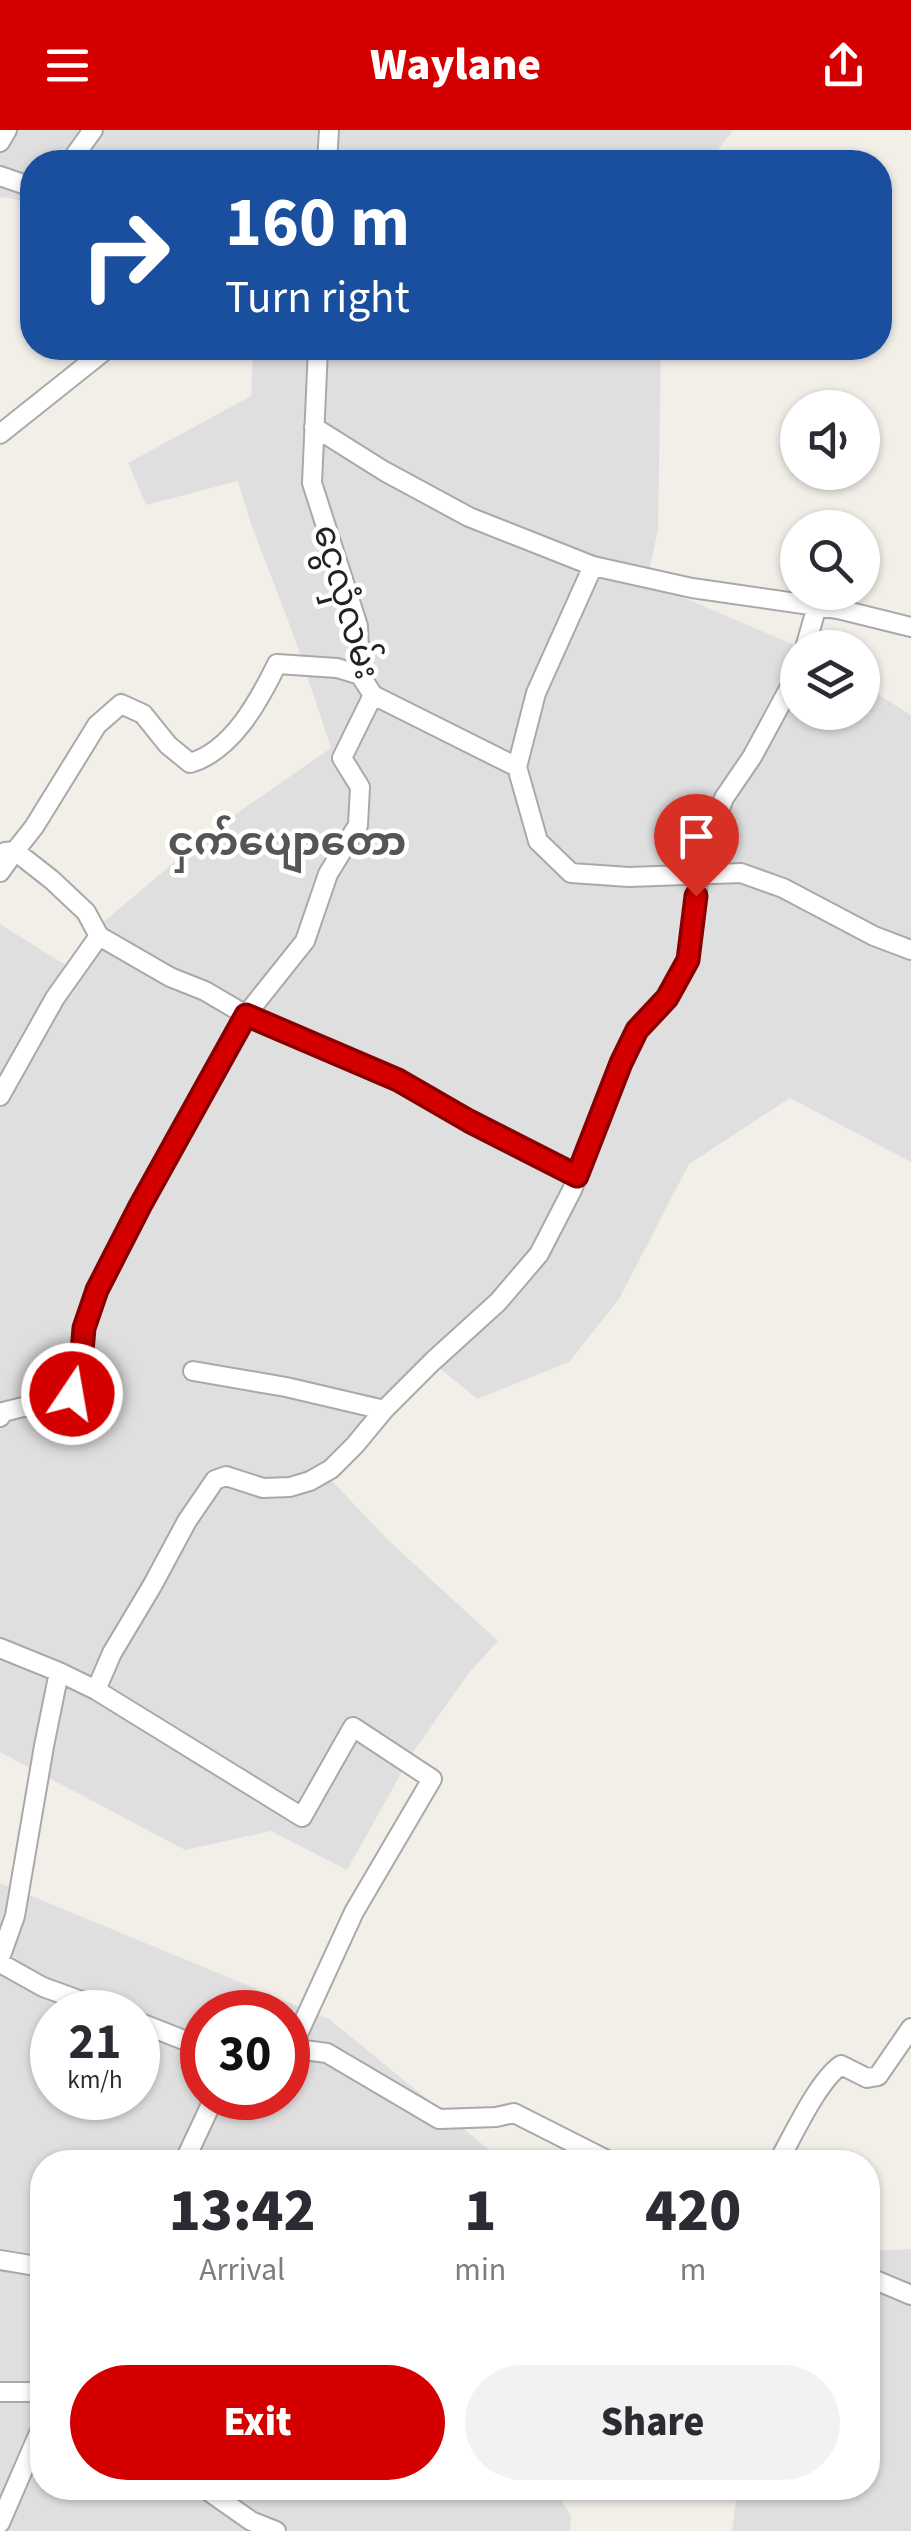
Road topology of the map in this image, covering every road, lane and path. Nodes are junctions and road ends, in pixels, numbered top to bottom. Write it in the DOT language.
graph roads {
  1 [pos="6,130"];
  2 [pos="0,142"];
  3 [pos="93,360"];
  4 [pos="317,360"];
  5 [pos="314,427"];
  6 [pos="0,434"];
  7 [pos="593,566"];
  8 [pos="780,601"];
  9 [pos="835,610"];
  10 [pos="911,627"];
  11 [pos="360,675"];
  12 [pos="373,695"];
  13 [pos="780,707"];
  14 [pos="518,767"];
  15 [pos="7,852"];
  16 [pos="0,872"];
  17 [pos="699,874"];
  18 [pos="99,936"];
  19 [pos="911,950"];
  20 [pos="246,1015"];
  21 [pos="0,1096"];
  22 [pos="577,1176"];
  23 [pos="192,1372"];
  24 [pos="384,1410"];
  25 [pos="0,1417"];
  26 [pos="0,1648"];
  27 [pos="59,1672"];
  28 [pos="96,1690"];
  29 [pos="0,1961"];
  30 [pos="51,1990"];
  31 [pos="310,2006"];
  32 [pos="911,2028"];
  33 [pos="310,2051"];
  34 [pos="204,2120"];
  35 [pos="190,2150"];
  36 [pos="587,2150"];
  37 [pos="785,2150"];
  38 [pos="0,2260"];
  39 [pos="30,2265"];
  40 [pos="880,2282"];
  41 [pos="911,2295"];
  42 [pos="0,2392"];
  43 [pos="30,2392"];
  44 [pos="30,2453"];
  45 [pos="218,2500"];
  46 [pos="0,2522"];
  47 [pos="248,2526"];
  48 [pos="276,2531"];
  1 -- 2 [label="street"];
  3 -- 6 [label="street"];
  4 -- 5 [label="street, ငွေလှံလမ်း"];
  5 -- 7 [label="street"];
  5 -- 11 [label="street, ငွေလှံလမ်း"];
  7 -- 8 [label="street"];
  7 -- 14 [label="street"];
  9 -- 10 [label="street"];
  11 -- 12 [label="street, ငွေလှံလမ်း"];
  11 -- 15 [label="street"];
  12 -- 14 [label="street, ငွေလှံလမ်း"];
  12 -- 20 [label="street"];
  13 -- 17 [label="street"];
  14 -- 17 [label="street"];
  15 -- 16 [label="street"];
  15 -- 18 [label="street"];
  17 -- 19 [label="street"];
  17 -- 22 [label="street"];
  18 -- 20 [label="street"];
  18 -- 21 [label="street"];
  20 -- 22 [label="street"];
  20 -- 25 [label="street"];
  22 -- 24 [label="street"];
  23 -- 24 [label="street"];
  24 -- 28 [label="street"];
  26 -- 27 [label="street"];
  27 -- 28 [label="street"];
  27 -- 29 [label="street"];
  28 -- 31 [label="street"];
  29 -- 30 [label="street"];
  32 -- 37 [label="street"];
  33 -- 36 [label="street"];
  34 -- 35 [label="street"];
  38 -- 39 [label="street"];
  40 -- 41 [label="street"];
  42 -- 43 [label="street"];
  44 -- 46 [label="street"];
  45 -- 47 [label="street"];
  47 -- 48 [label="street"];
}
